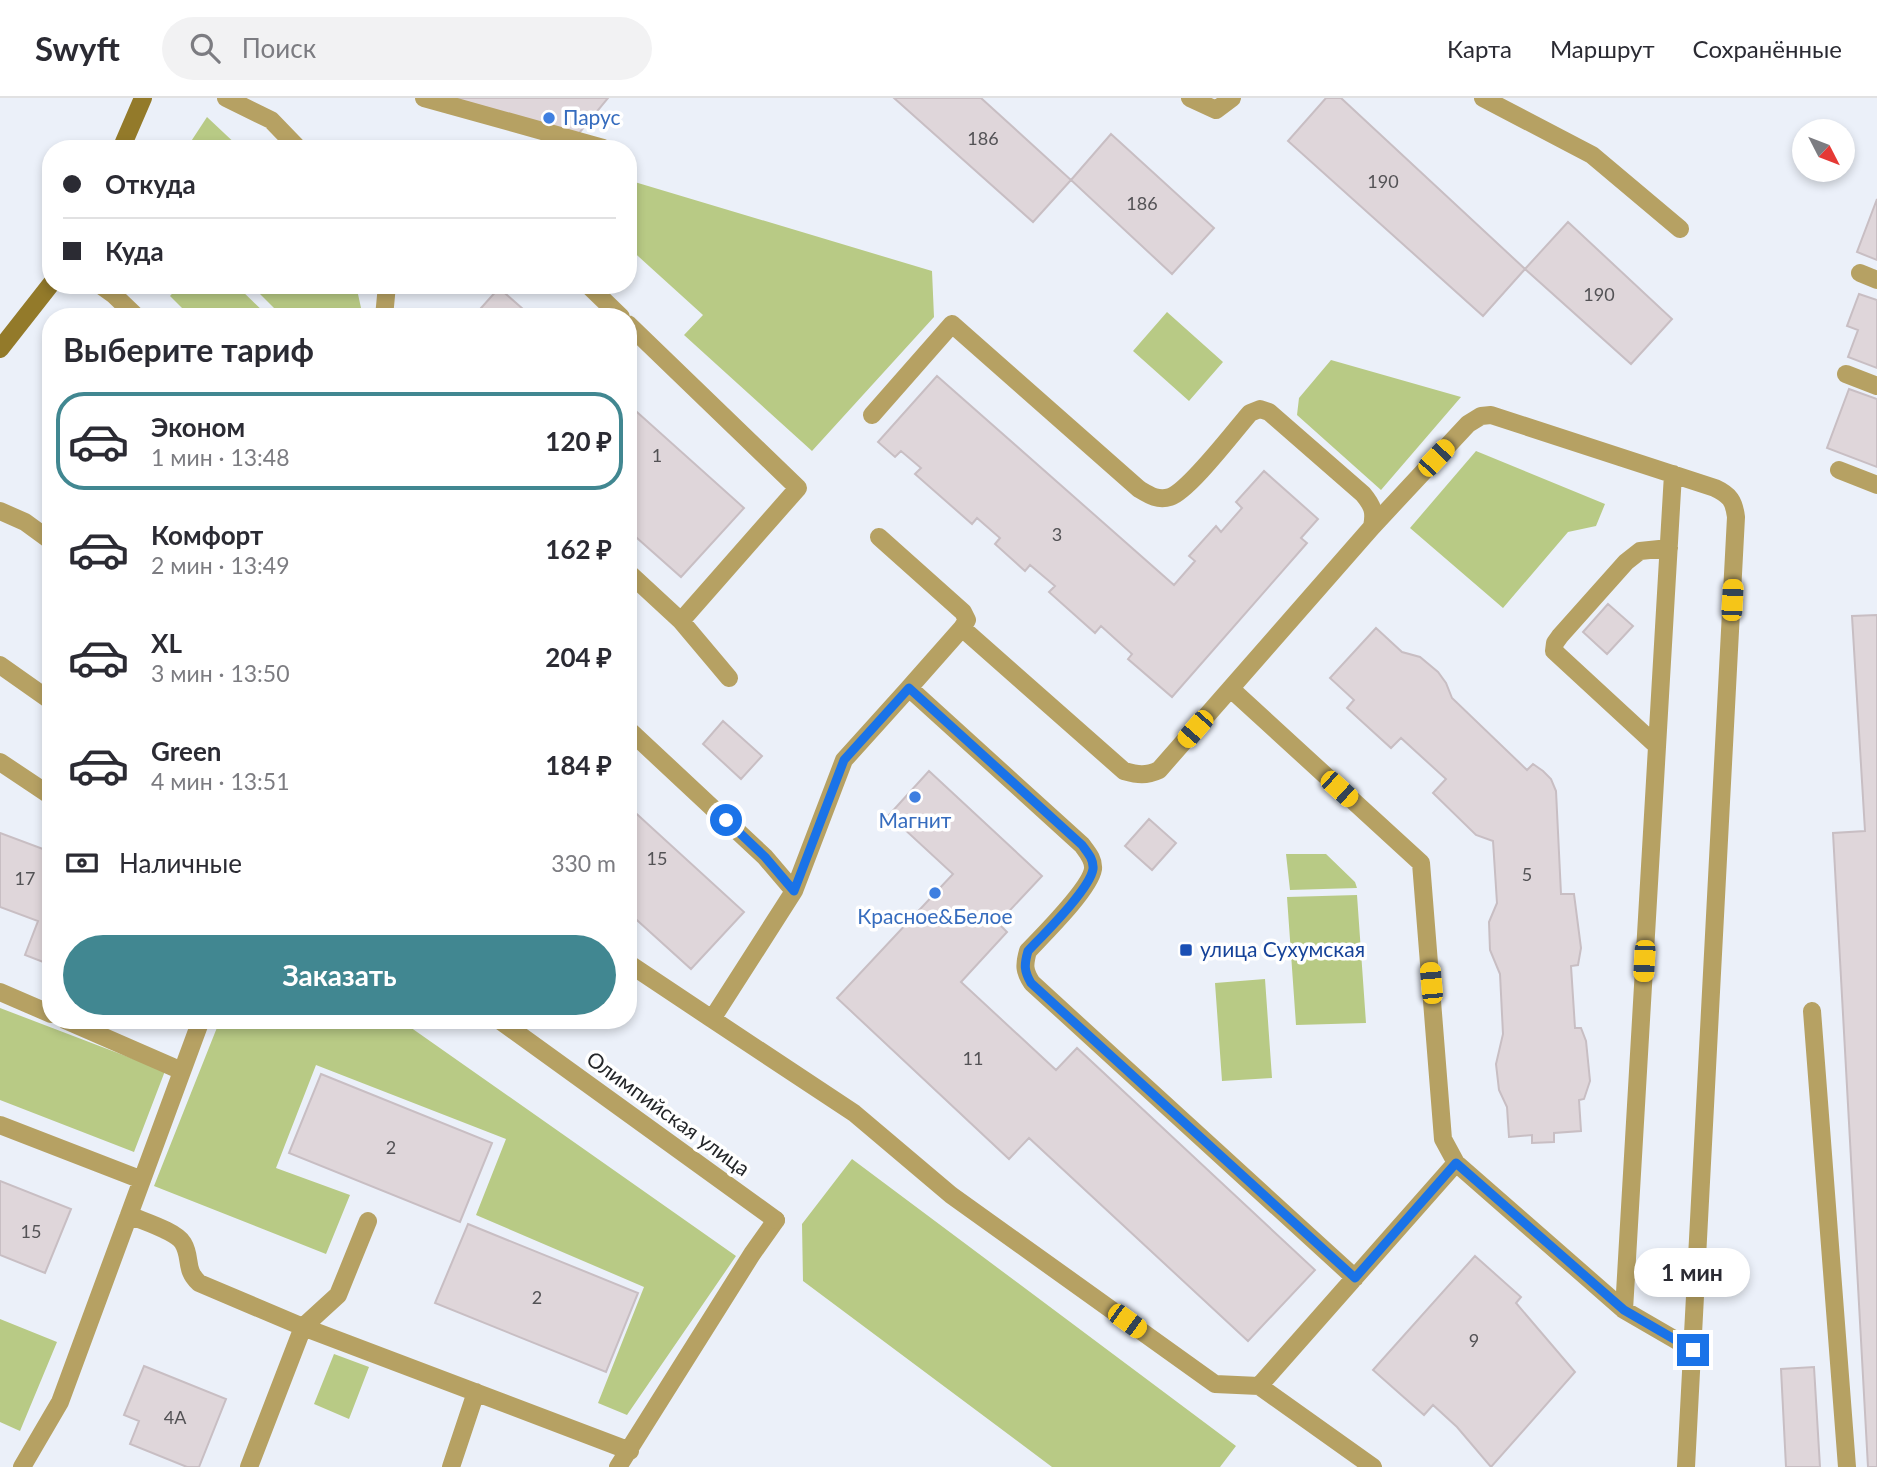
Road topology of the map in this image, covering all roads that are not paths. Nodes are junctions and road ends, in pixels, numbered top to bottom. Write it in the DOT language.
graph roads {
  1 [pos="143,98"];
  2 [pos="226,98"];
  3 [pos="424,98"];
  4 [pos="1190,98"];
  5 [pos="1232,98"];
  6 [pos="1483,98"];
  7 [pos="125,140"];
  8 [pos="290,140"];
  9 [pos="574,140"];
  10 [pos="1679,229"];
  11 [pos="1860,273"];
  12 [pos="1877,280"];
  13 [pos="43,294"];
  14 [pos="113,294"];
  15 [pos="597,294"];
  16 [pos="128,308"];
  17 [pos="612,308"];
  18 [pos="637,333"];
  19 [pos="0,349"];
  20 [pos="1846,374"];
  21 [pos="1877,386"];
  22 [pos="872,415"];
  23 [pos="1839,470"];
  24 [pos="1673,474"];
  25 [pos="1877,485"];
  26 [pos="0,511"];
  27 [pos="1372,527"];
  28 [pos="42,534"];
  29 [pos="879,537"];
  30 [pos="1669,548"];
  31 [pos="637,580"];
  32 [pos="681,621"];
  33 [pos="962,628"];
  34 [pos="0,665"];
  35 [pos="729,678"];
  36 [pos="909,688"];
  37 [pos="1231,689"];
  38 [pos="42,695"];
  39 [pos="637,737"];
  40 [pos="1657,746"];
  41 [pos="0,762"];
  42 [pos="42,790"];
  43 [pos="794,891"];
  44 [pos="637,969"];
  45 [pos="0,992"];
  46 [pos="42,1010"];
  47 [pos="1812,1011"];
  48 [pos="712,1019"];
  49 [pos="86,1029"];
  50 [pos="198,1029"];
  51 [pos="511,1029"];
  52 [pos="182,1071"];
  53 [pos="0,1125"];
  54 [pos="1456,1163"];
  55 [pos="142,1180"];
  56 [pos="129,1215"];
  57 [pos="368,1221"];
  58 [pos="1355,1278"];
  59 [pos="1624,1310"];
  60 [pos="303,1327"];
  61 [pos="1693,1350"];
  62 [pos="1259,1386"];
  63 [pos="476,1392"];
  64 [pos="630,1451"];
  65 [pos="22,1467"];
  66 [pos="249,1467"];
  67 [pos="451,1467"];
  68 [pos="618,1467"];
  69 [pos="1373,1467"];
  70 [pos="1686,1467"];
  71 [pos="1847,1467"];
  1 -- 7 [label="main road"];
  2 -- 8 [label="street"];
  3 -- 9 [label="street"];
  4 -- 5 [label="street"];
  6 -- 10 [label="street"];
  11 -- 12 [label="street"];
  13 -- 19 [label="main road"];
  14 -- 16 [label="street"];
  15 -- 17 [label="street"];
  18 -- 32 [label="street"];
  20 -- 21 [label="street"];
  22 -- 27 [label="street"];
  23 -- 25 [label="street"];
  24 -- 27 [label="street"];
  24 -- 30 [label="street"];
  24 -- 61 [label="street"];
  26 -- 28 [label="street"];
  27 -- 37 [label="street"];
  29 -- 33 [label="street"];
  30 -- 40 [label="street"];
  30 -- 40 [label="street"];
  31 -- 32 [label="street"];
  32 -- 35 [label="street"];
  33 -- 36 [label="street"];
  33 -- 37 [label="street"];
  34 -- 38 [label="street"];
  36 -- 43 [label="street"];
  36 -- 58 [label="street"];
  37 -- 54 [label="street"];
  39 -- 43 [label="street"];
  40 -- 59 [label="street"];
  41 -- 42 [label="street"];
  43 -- 48 [label="street"];
  44 -- 48 [label="street"];
  45 -- 46 [label="street"];
  47 -- 71 [label="street"];
  48 -- 62 [label="street"];
  49 -- 52 [label="street"];
  50 -- 52 [label="street"];
  51 -- 64 [label="street, Олимпийская улица"];
  52 -- 55 [label="street"];
  53 -- 55 [label="street"];
  54 -- 58 [label="street"];
  54 -- 59 [label="street"];
  55 -- 56 [label="street"];
  56 -- 60 [label="street"];
  56 -- 65 [label="street"];
  57 -- 60 [label="street"];
  58 -- 62 [label="street"];
  59 -- 61 [label="street"];
  60 -- 63 [label="street"];
  60 -- 66 [label="street"];
  61 -- 70 [label="street"];
  62 -- 69 [label="street"];
  63 -- 64 [label="street"];
  63 -- 67 [label="street"];
  64 -- 68 [label="street"];
}
